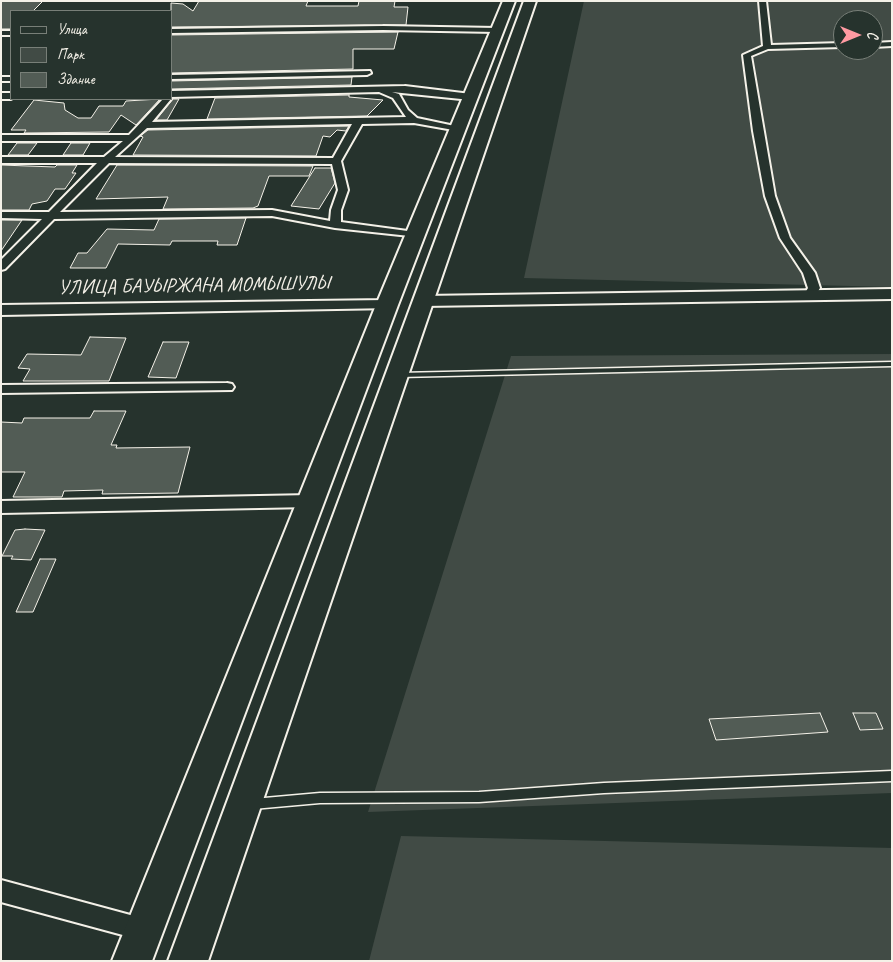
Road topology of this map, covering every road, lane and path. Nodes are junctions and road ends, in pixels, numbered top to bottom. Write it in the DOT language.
graph roads {
  1 [pos="509,1"];
  2 [pos="530,1"];
  3 [pos="762,1"];
  4 [pos="497,30"];
  5 [pos="172,31"];
  6 [pos="833,45"];
  7 [pos="767,47"];
  8 [pos="367,73"];
  9 [pos="172,77"];
  10 [pos="190,77"];
  11 [pos="375,90"];
  12 [pos="172,94"];
  13 [pos="172,95"];
  14 [pos="471,97"];
  15 [pos="166,100"];
  16 [pos="414,120"];
  17 [pos="358,122"];
  18 [pos="144,125"];
  19 [pos="459,128"];
  20 [pos="1,138"];
  21 [pos="131,138"];
  22 [pos="1,160"];
  23 [pos="106,160"];
  24 [pos="336,161"];
  25 [pos="53,214"];
  26 [pos="1,215"];
  27 [pos="335,225"];
  28 [pos="415,235"];
  29 [pos="1,267"];
  30 [pos="892,294"];
  31 [pos="810,295"];
  32 [pos="423,301"];
  33 [pos="387,305"];
  34 [pos="1,310"];
  35 [pos="892,364"];
  36 [pos="396,375"];
  37 [pos="227,387"];
  38 [pos="1,389"];
  39 [pos="311,501"];
  40 [pos="1,507"];
  41 [pos="892,776"];
  42 [pos="243,805"];
  43 [pos="1,891"];
  44 [pos="138,945"];
  45 [pos="188,961"];
  1 -- 4 [label="highway"];
  2 -- 32 [label="highway"];
  3 -- 7 [label="street"];
  4 -- 5 [label="street"];
  4 -- 14 [label="highway"];
  6 -- 7 [label="street"];
  7 -- 31 [label="street"];
  8 -- 10 [label="street"];
  9 -- 10 [label="street"];
  10 -- 12 [label="street"];
  11 -- 13 [label="street"];
  11 -- 14 [label="street"];
  11 -- 16 [label="street"];
  14 -- 19 [label="highway"];
  15 -- 18 [label="street"];
  16 -- 17 [label="street"];
  16 -- 19 [label="street"];
  17 -- 18 [label="street"];
  17 -- 24 [label="street"];
  18 -- 21 [label="street"];
  19 -- 28 [label="highway"];
  20 -- 21 [label="street"];
  21 -- 23 [label="street"];
  22 -- 23 [label="street"];
  23 -- 24 [label="street"];
  23 -- 25 [label="street"];
  24 -- 27 [label="street"];
  25 -- 26 [label="street"];
  25 -- 27 [label="street"];
  25 -- 29 [label="street"];
  27 -- 28 [label="street"];
  28 -- 33 [label="highway"];
  30 -- 31 [label="street"];
  31 -- 32 [label="street"];
  32 -- 36 [label="highway"];
  33 -- 34 [label="street, УЛИЦА БАУЫРЖАНА МОМЫШУЛЫ"];
  33 -- 39 [label="highway"];
  35 -- 36 [label="lane"];
  36 -- 42 [label="highway"];
  37 -- 38 [label="street"];
  39 -- 40 [label="street"];
  39 -- 44 [label="highway"];
  41 -- 42 [label="lane"];
  42 -- 45 [label="highway"];
  43 -- 44 [label="street"];
}
